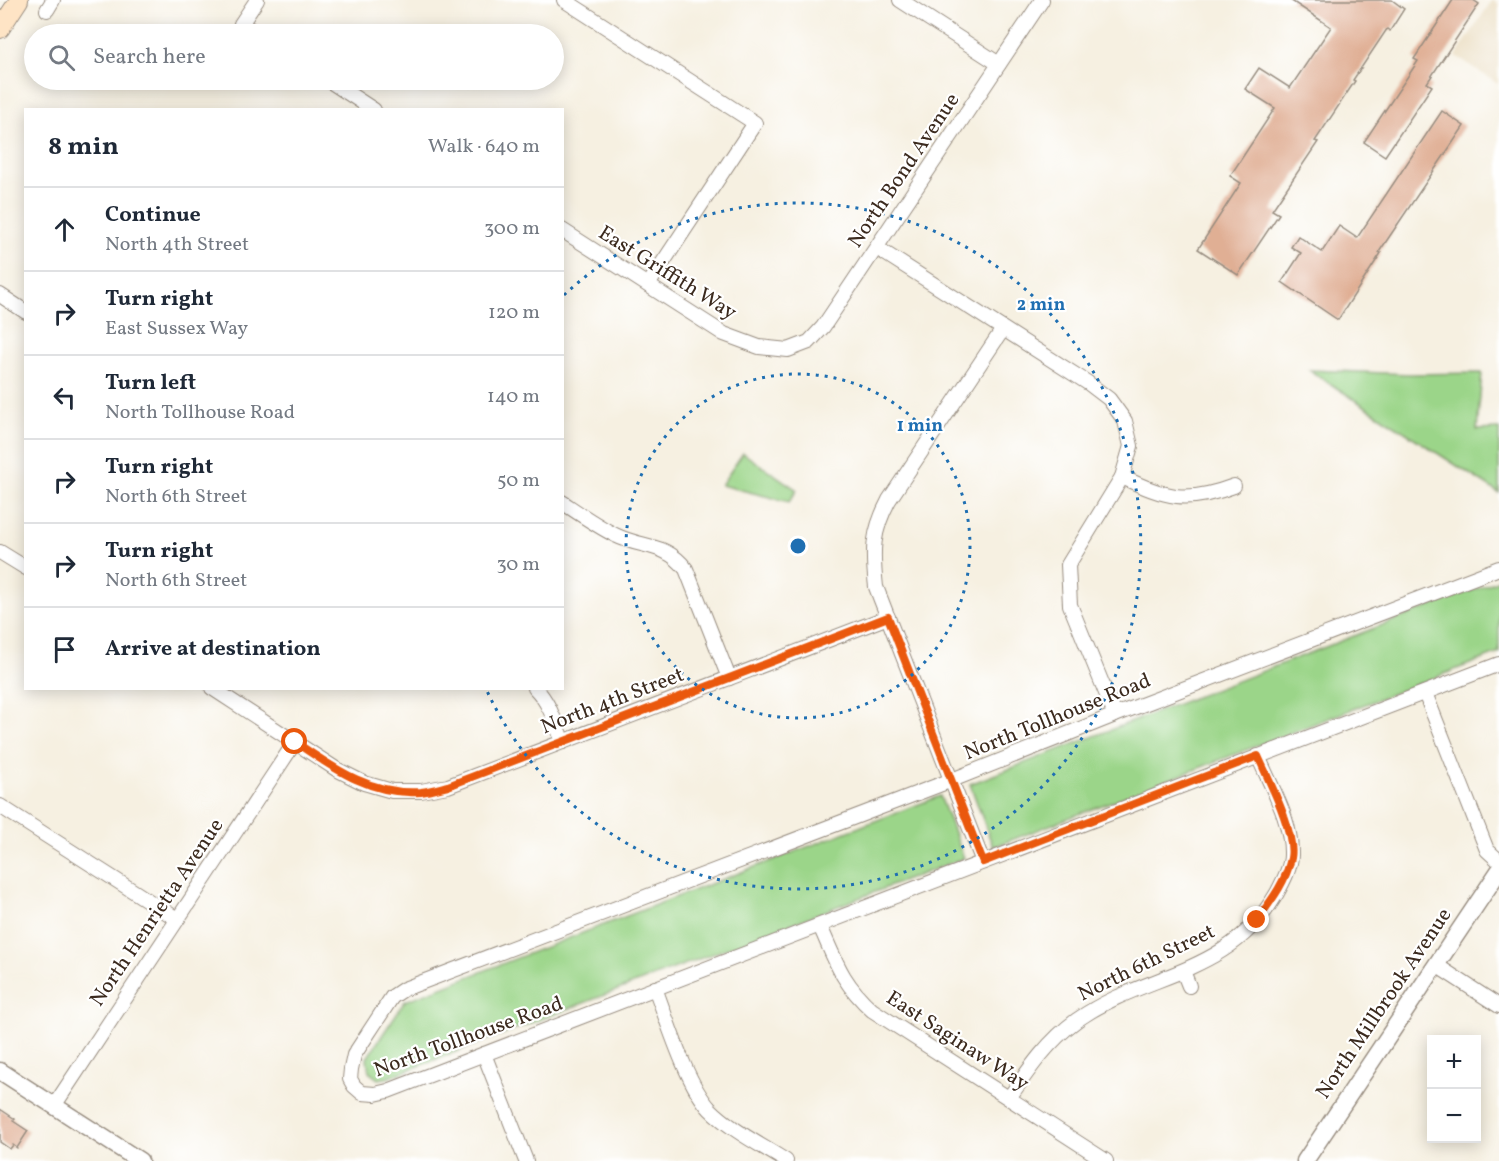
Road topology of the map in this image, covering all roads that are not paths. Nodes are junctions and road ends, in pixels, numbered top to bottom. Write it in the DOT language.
graph roads {
  1 [pos="19,0"];
  2 [pos="257,0"];
  3 [pos="564,0"];
  4 [pos="900,0"];
  5 [pos="1042,0"];
  6 [pos="242,24"];
  7 [pos="0,29"];
  8 [pos="999,64"];
  9 [pos="344,90"];
  10 [pos="372,108"];
  11 [pos="564,231"];
  12 [pos="877,248"];
  13 [pos="648,285"];
  14 [pos="0,295"];
  15 [pos="24,311"];
  16 [pos="1003,329"];
  17 [pos="788,350"];
  18 [pos="1122,477"];
  19 [pos="1234,486"];
  20 [pos="564,503"];
  21 [pos="0,552"];
  22 [pos="24,567"];
  23 [pos="1499,568"];
  24 [pos="888,617"];
  25 [pos="1499,664"];
  26 [pos="729,678"];
  27 [pos="215,690"];
  28 [pos="537,690"];
  29 [pos="1425,693"];
  30 [pos="1115,715"];
  31 [pos="295,742"];
  32 [pos="563,742"];
  33 [pos="1258,756"];
  34 [pos="952,780"];
  35 [pos="0,806"];
  36 [pos="1499,861"];
  37 [pos="983,862"];
  38 [pos="1499,871"];
  39 [pos="177,919"];
  40 [pos="820,926"];
  41 [pos="1436,965"];
  42 [pos="1183,971"];
  43 [pos="1189,986"];
  44 [pos="655,988"];
  45 [pos="1499,1006"];
  46 [pos="484,1054"];
  47 [pos="0,1071"];
  48 [pos="1010,1098"];
  49 [pos="54,1106"];
  50 [pos="140,1161"];
  51 [pos="526,1161"];
  52 [pos="786,1161"];
  53 [pos="1106,1161"];
  54 [pos="1305,1161"];
  1 -- 7 [label="main road"];
  2 -- 6 [label="street"];
  3 -- 13 [label="street"];
  4 -- 8 [label="street"];
  5 -- 8 [label="street, North Bond Avenue"];
  8 -- 12 [label="street, North Bond Avenue"];
  9 -- 10 [label="street"];
  11 -- 13 [label="street, East Griffith Way"];
  12 -- 16 [label="street"];
  12 -- 17 [label="street, North Bond Avenue"];
  13 -- 17 [label="street, East Griffith Way"];
  14 -- 15 [label="street"];
  16 -- 18 [label="street"];
  16 -- 24 [label="street"];
  18 -- 19 [label="street"];
  18 -- 30 [label="street"];
  20 -- 26 [label="street"];
  21 -- 22 [label="street"];
  23 -- 30 [label="street, North Tollhouse Road"];
  24 -- 26 [label="street, North 4th Street"];
  24 -- 34 [label="street"];
  25 -- 29 [label="street, North Tollhouse Road"];
  26 -- 32 [label="street, North 4th Street"];
  27 -- 31 [label="street"];
  28 -- 32 [label="street"];
  29 -- 33 [label="street, North Tollhouse Road"];
  29 -- 36 [label="street"];
  30 -- 34 [label="street, North Tollhouse Road"];
  31 -- 32 [label="street, North 4th Street"];
  31 -- 39 [label="street, North Henrietta Avenue"];
  33 -- 37 [label="street, North Tollhouse Road"];
  33 -- 42 [label="street, North 6th Street"];
  34 -- 37 [label="street"];
  34 -- 46 [label="street, North Tollhouse Road"];
  35 -- 39 [label="street"];
  37 -- 40 [label="street, North Tollhouse Road"];
  38 -- 41 [label="street, North Millbrook Avenue"];
  39 -- 49 [label="street, North Henrietta Avenue"];
  40 -- 44 [label="street, North Tollhouse Road"];
  40 -- 48 [label="street, East Saginaw Way"];
  41 -- 45 [label="street"];
  41 -- 54 [label="street, North Millbrook Avenue"];
  42 -- 43 [label="street"];
  42 -- 48 [label="street, North 6th Street"];
  44 -- 46 [label="street, North Tollhouse Road"];
  44 -- 52 [label="street"];
  46 -- 51 [label="street"];
  47 -- 49 [label="street"];
  48 -- 53 [label="street, East Saginaw Way"];
  49 -- 50 [label="street"];
}
